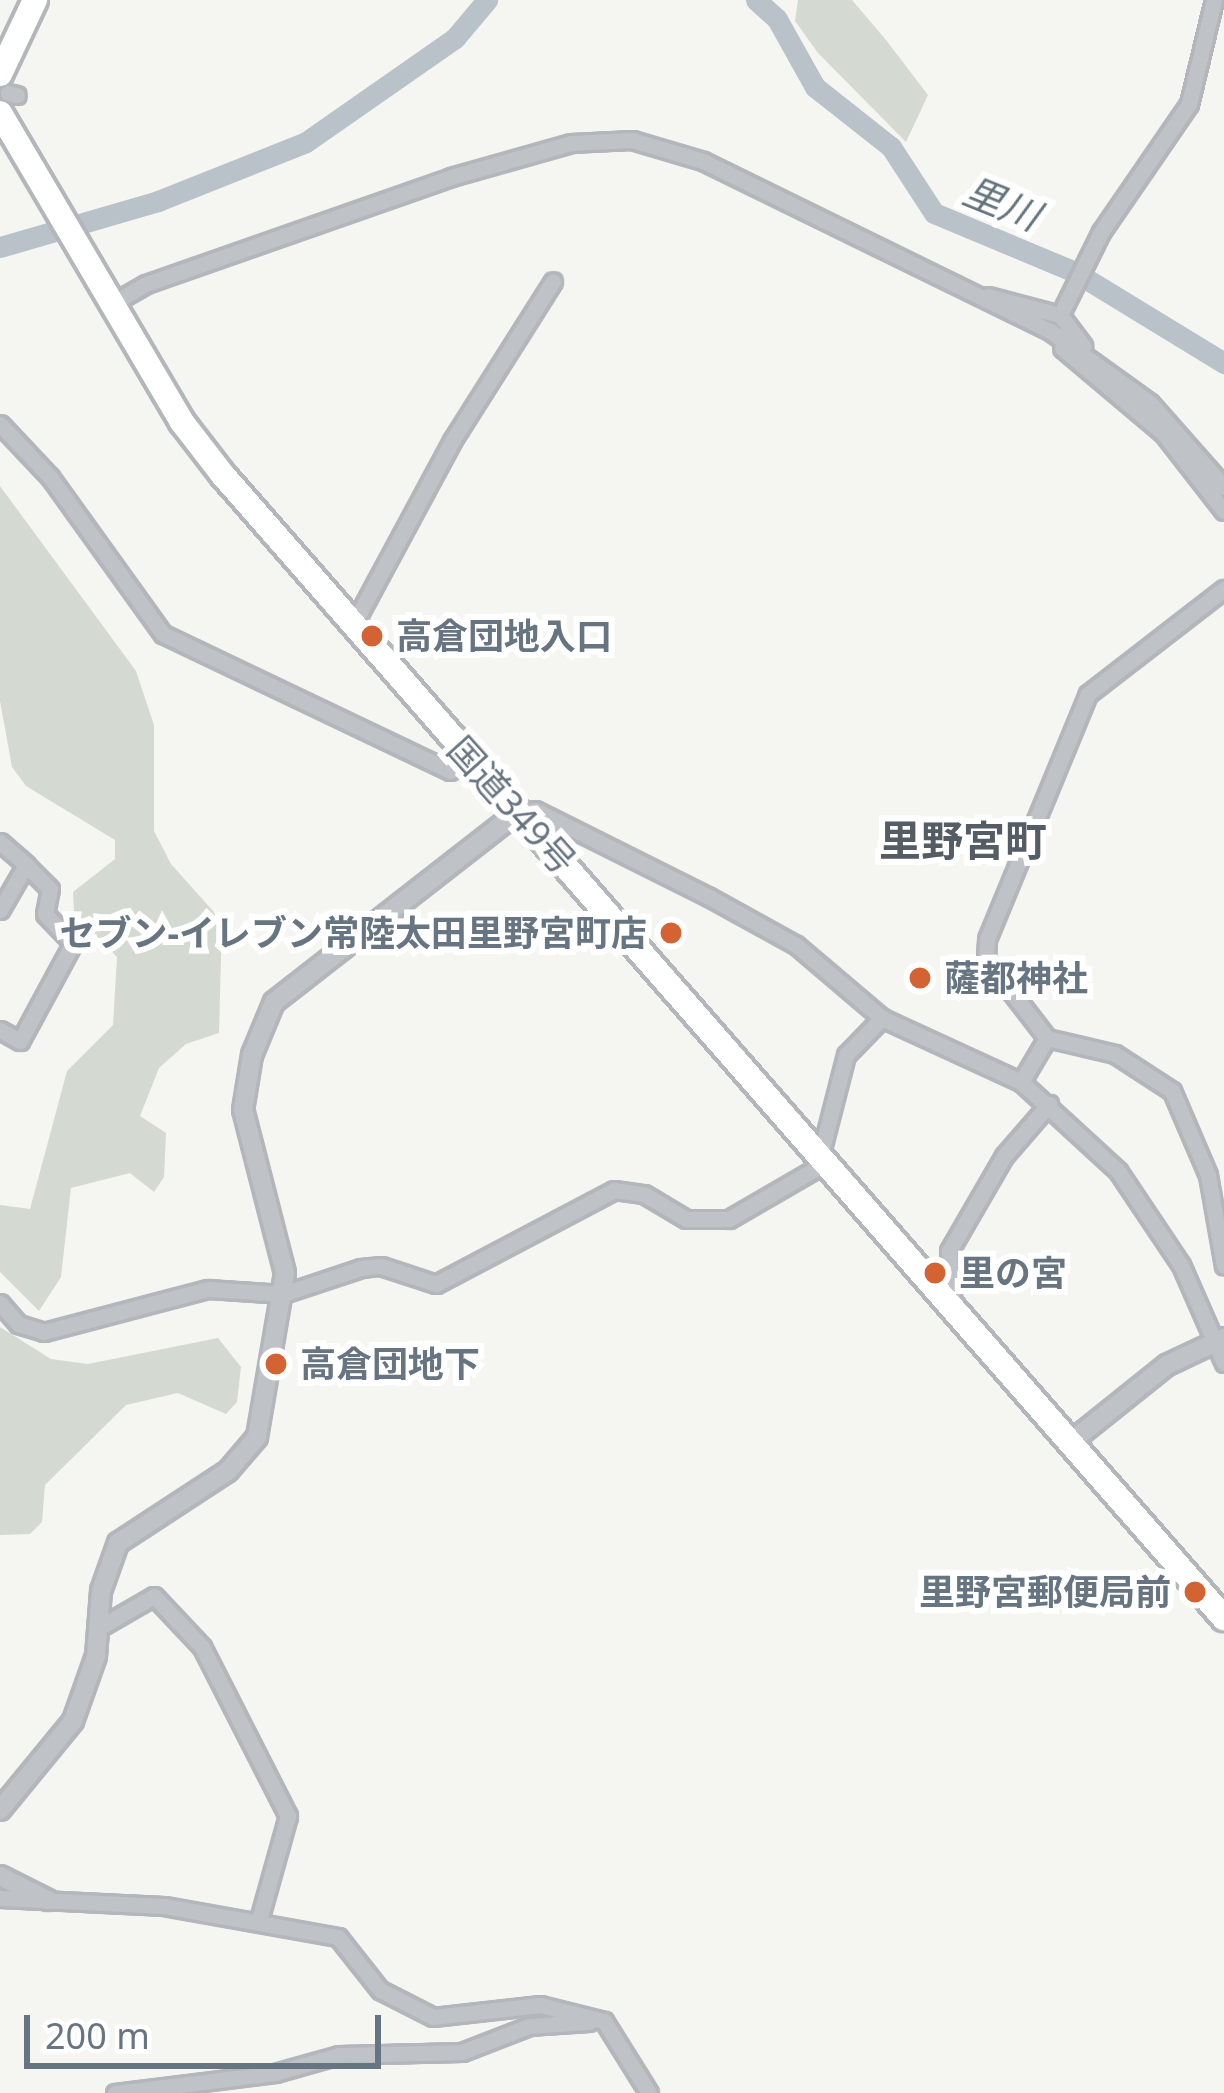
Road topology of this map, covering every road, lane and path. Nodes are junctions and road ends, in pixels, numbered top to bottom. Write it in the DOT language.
graph roads {
  1 [pos="35,0"];
  2 [pos="1214,0"];
  3 [pos="6,94"];
  4 [pos="553,281"];
  5 [pos="973,295"];
  6 [pos="109,296"];
  7 [pos="1064,311"];
  8 [pos="1043,328"];
  9 [pos="1090,357"];
  10 [pos="0,424"];
  11 [pos="1224,487"];
  12 [pos="1224,511"];
  13 [pos="1224,589"];
  14 [pos="353,626"];
  15 [pos="472,761"];
  16 [pos="518,812"];
  17 [pos="0,842"];
  18 [pos="26,865"];
  19 [pos="0,910"];
  20 [pos="882,1018"];
  21 [pos="0,1030"];
  22 [pos="1048,1038"];
  23 [pos="1021,1082"];
  24 [pos="1049,1103"];
  25 [pos="820,1155"];
  26 [pos="1224,1266"];
  27 [pos="284,1294"];
  28 [pos="0,1304"];
  29 [pos="953,1308"];
  30 [pos="1219,1330"];
  31 [pos="1224,1363"];
  32 [pos="1072,1441"];
  33 [pos="1224,1618"];
  34 [pos="102,1626"];
  35 [pos="0,1810"];
  36 [pos="0,1876"];
  37 [pos="0,1898"];
  38 [pos="48,1900"];
  39 [pos="259,1920"];
  40 [pos="604,2021"];
  41 [pos="115,2093"];
  42 [pos="649,2093"];
  1 -- 3 [label="main road"];
  2 -- 7 [label="street"];
  3 -- 6 [label="main road, 国道349号"];
  4 -- 14 [label="street"];
  5 -- 6 [label="street"];
  5 -- 7 [label="street"];
  5 -- 8 [label="street"];
  6 -- 14 [label="main road, 国道349号"];
  7 -- 9 [label="street"];
  8 -- 9 [label="street"];
  8 -- 12 [label="street"];
  9 -- 11 [label="street"];
  10 -- 15 [label="street"];
  13 -- 22 [label="street"];
  14 -- 15 [label="main road, 国道349号"];
  15 -- 16 [label="main road, 国道349号"];
  16 -- 20 [label="street"];
  16 -- 25 [label="main road, 国道349号"];
  16 -- 27 [label="street"];
  17 -- 18 [label="street"];
  18 -- 19 [label="street"];
  18 -- 21 [label="street"];
  20 -- 23 [label="street"];
  20 -- 25 [label="street"];
  22 -- 23 [label="street"];
  22 -- 26 [label="street"];
  23 -- 24 [label="street"];
  24 -- 29 [label="street"];
  24 -- 30 [label="street"];
  25 -- 27 [label="street"];
  25 -- 29 [label="main road, 国道349号"];
  27 -- 28 [label="street"];
  27 -- 34 [label="street"];
  29 -- 32 [label="main road, 国道349号"];
  30 -- 31 [label="street"];
  30 -- 32 [label="street"];
  32 -- 33 [label="main road, 国道349号"];
  34 -- 35 [label="street"];
  34 -- 39 [label="street"];
  36 -- 38 [label="street"];
  37 -- 38 [label="street"];
  38 -- 39 [label="street"];
  39 -- 40 [label="street"];
  40 -- 41 [label="street"];
  40 -- 42 [label="street"];
}
